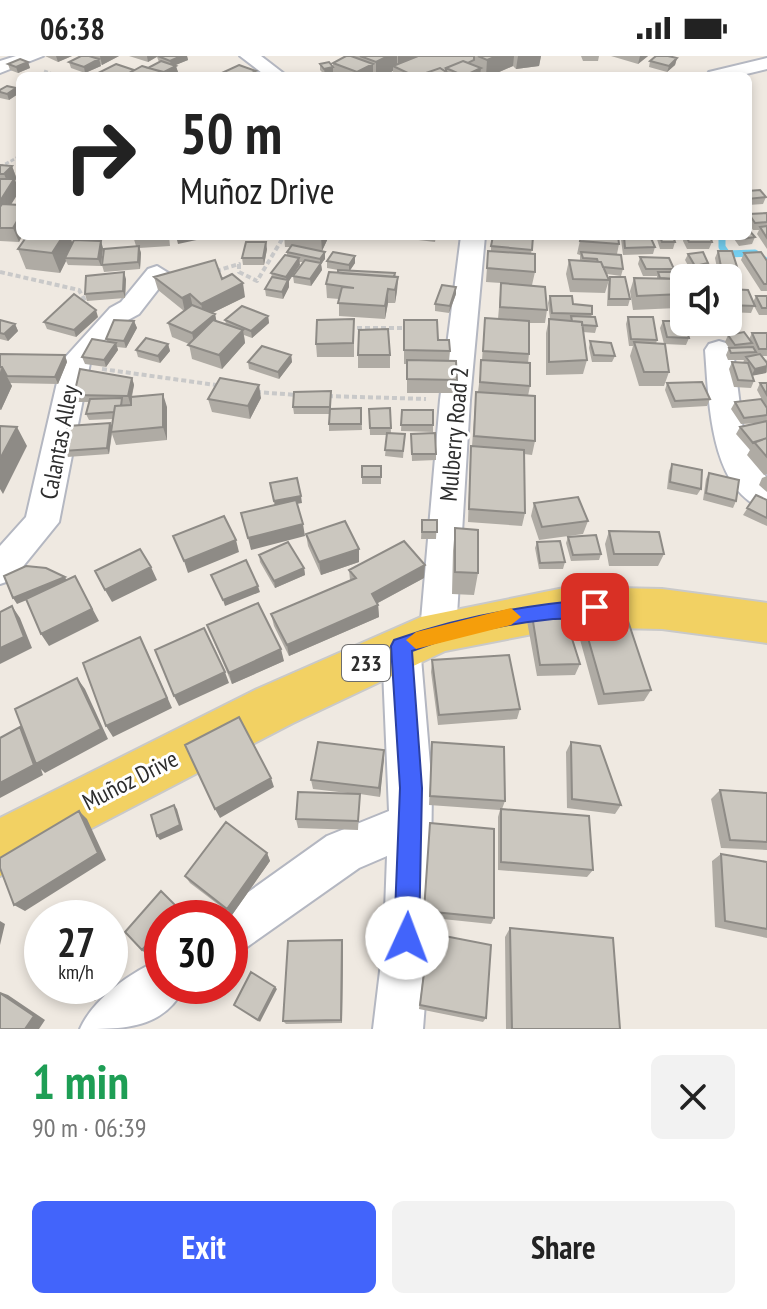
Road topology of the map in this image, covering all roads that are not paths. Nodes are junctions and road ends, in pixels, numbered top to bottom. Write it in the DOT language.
graph roads {
  1 [pos="34,56"];
  2 [pos="249,56"];
  3 [pos="767,63"];
  4 [pos="0,67"];
  5 [pos="272,72"];
  6 [pos="732,72"];
  7 [pos="473,240"];
  8 [pos="157,274"];
  9 [pos="719,350"];
  10 [pos="767,498"];
  11 [pos="0,570"];
  12 [pos="767,623"];
  13 [pos="420,639"];
  14 [pos="410,824"];
  15 [pos="0,848"];
  16 [pos="248,917"];
  17 [pos="144,998"];
  18 [pos="105,1029"];
  19 [pos="398,1029"];
  1 -- 4 [label="street"];
  2 -- 5 [label="street"];
  3 -- 6 [label="street"];
  7 -- 13 [label="street, Mulberry Road 2"];
  8 -- 11 [label="street, Calantas Alley"];
  9 -- 10 [label="street"];
  12 -- 13 [label="main road, Muñoz Drive / 233"];
  13 -- 14 [label="street, Mulberry Road 2"];
  13 -- 15 [label="main road, Muñoz Drive / 233"];
  14 -- 16 [label="street"];
  14 -- 19 [label="street, Mulberry Road 2"];
  17 -- 18 [label="street"];
}
